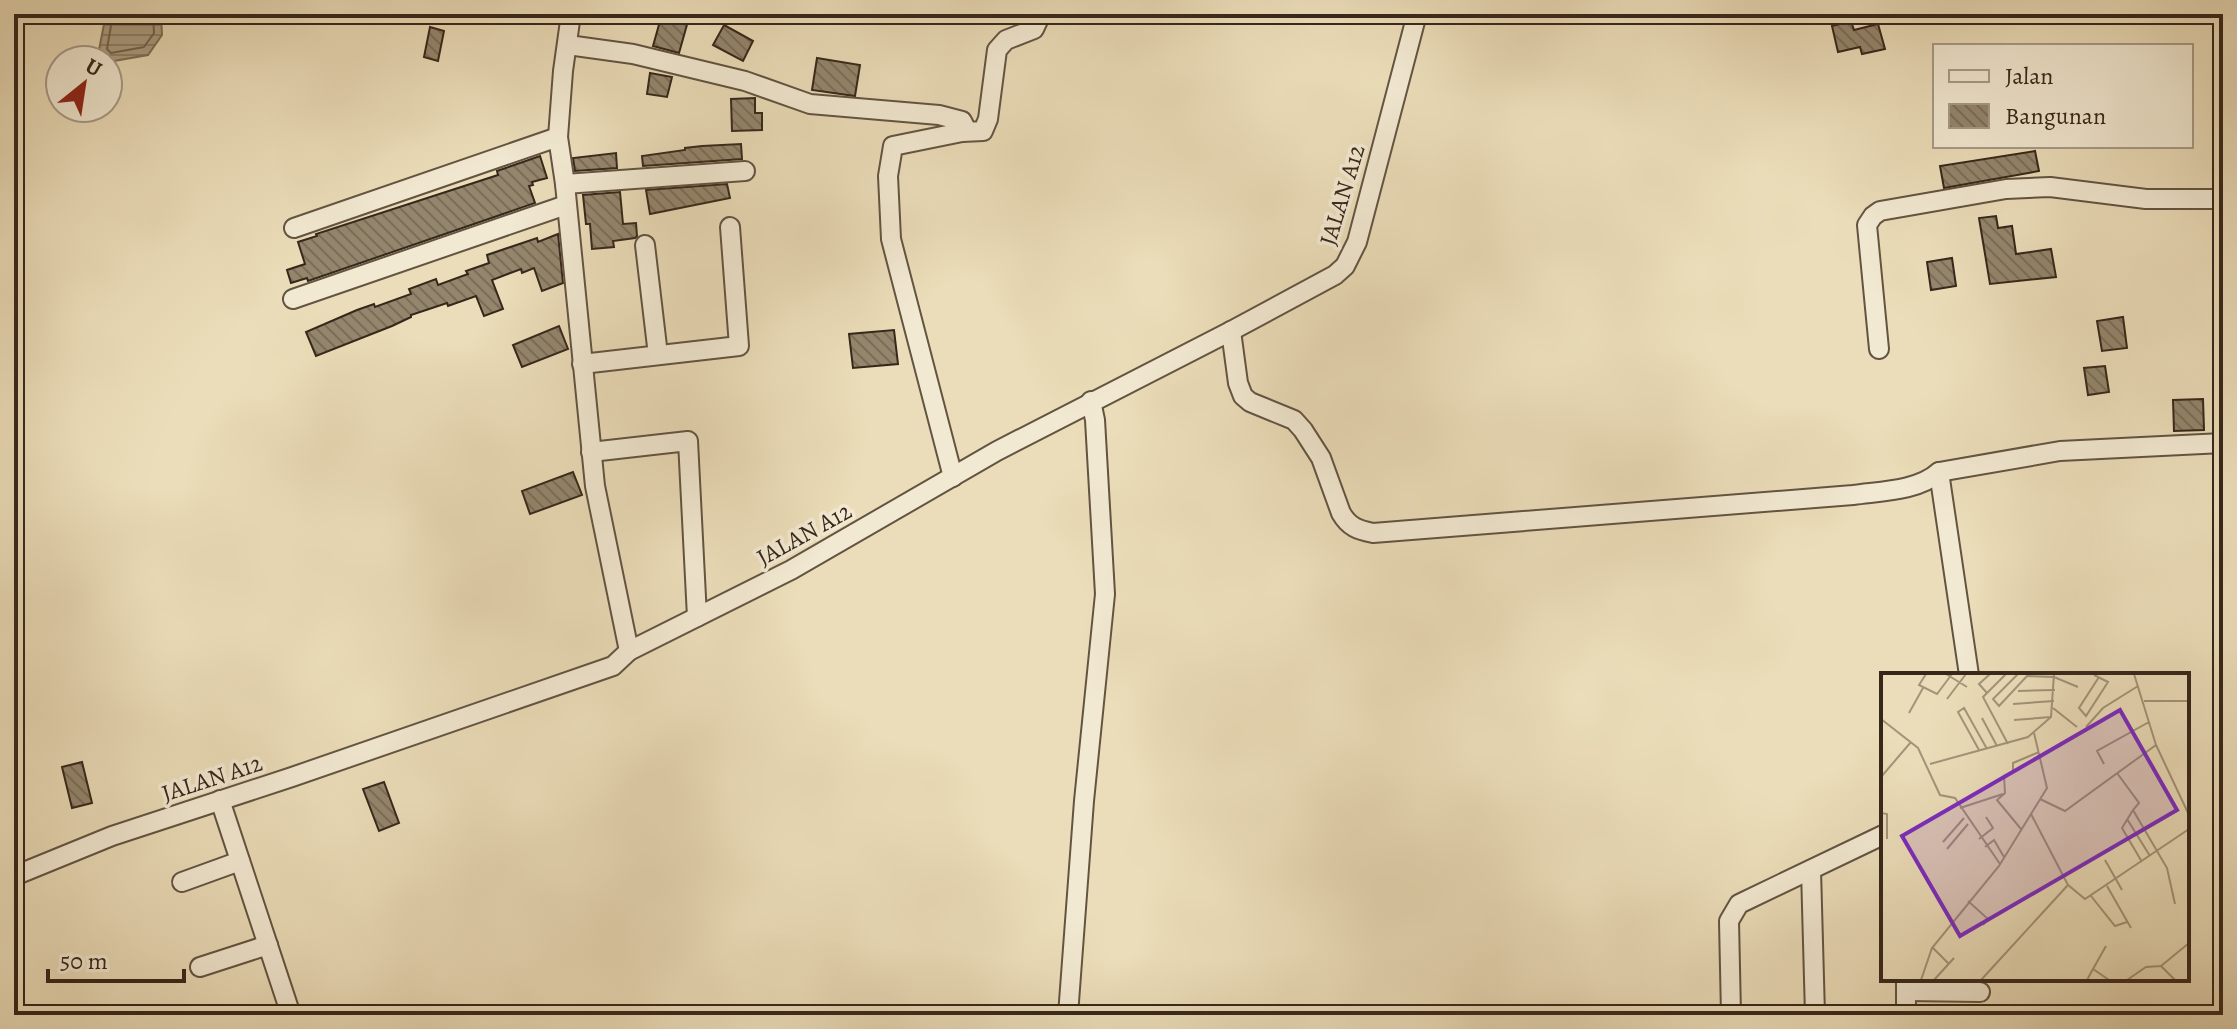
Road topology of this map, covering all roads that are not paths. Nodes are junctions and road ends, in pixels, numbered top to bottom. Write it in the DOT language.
graph roads {
  1 [pos="571,14"];
  2 [pos="1041,14"];
  3 [pos="1417,14"];
  4 [pos="568,45"];
  5 [pos="962,132"];
  6 [pos="558,137"];
  7 [pos="745,171"];
  8 [pos="565,184"];
  9 [pos="2223,199"];
  10 [pos="566,205"];
  11 [pos="730,227"];
  12 [pos="294,228"];
  13 [pos="645,245"];
  14 [pos="293,299"];
  15 [pos="1231,331"];
  16 [pos="1879,349"];
  17 [pos="658,355"];
  18 [pos="582,364"];
  19 [pos="1091,401"];
  20 [pos="2223,443"];
  21 [pos="591,452"];
  22 [pos="1939,472"];
  23 [pos="953,477"];
  24 [pos="697,617"];
  25 [pos="629,651"];
  26 [pos="1969,673"];
  27 [pos="220,800"];
  28 [pos="1881,836"];
  29 [pos="240,861"];
  30 [pos="1811,870"];
  31 [pos="14,876"];
  32 [pos="182,882"];
  33 [pos="268,945"];
  34 [pos="200,967"];
  35 [pos="1906,985"];
  36 [pos="1980,992"];
  37 [pos="291,1015"];
  38 [pos="1068,1015"];
  39 [pos="1731,1015"];
  40 [pos="1815,1015"];
  41 [pos="1906,1015"];
  1 -- 4 [label="street"];
  2 -- 5 [label="street"];
  3 -- 15 [label="street, JALAN A12"];
  4 -- 5 [label="street"];
  4 -- 6 [label="street"];
  5 -- 23 [label="street"];
  6 -- 8 [label="street"];
  6 -- 12 [label="street"];
  7 -- 8 [label="street"];
  8 -- 10 [label="street"];
  9 -- 16 [label="street"];
  10 -- 14 [label="street"];
  10 -- 18 [label="street"];
  11 -- 17 [label="street"];
  13 -- 17 [label="street"];
  15 -- 19 [label="street, JALAN A12"];
  15 -- 22 [label="street"];
  17 -- 18 [label="street"];
  18 -- 21 [label="street"];
  19 -- 23 [label="street, JALAN A12"];
  19 -- 38 [label="street"];
  20 -- 22 [label="street"];
  21 -- 24 [label="street"];
  21 -- 25 [label="street"];
  22 -- 26 [label="street"];
  23 -- 24 [label="street, JALAN A12"];
  24 -- 25 [label="street, JALAN A12"];
  25 -- 27 [label="street, JALAN A12"];
  27 -- 29 [label="street"];
  27 -- 31 [label="street, JALAN A12"];
  28 -- 30 [label="street"];
  29 -- 32 [label="street"];
  29 -- 33 [label="street"];
  30 -- 39 [label="street"];
  30 -- 40 [label="street"];
  33 -- 34 [label="street"];
  33 -- 37 [label="street"];
  35 -- 36 [label="street"];
  35 -- 41 [label="street"];
}
